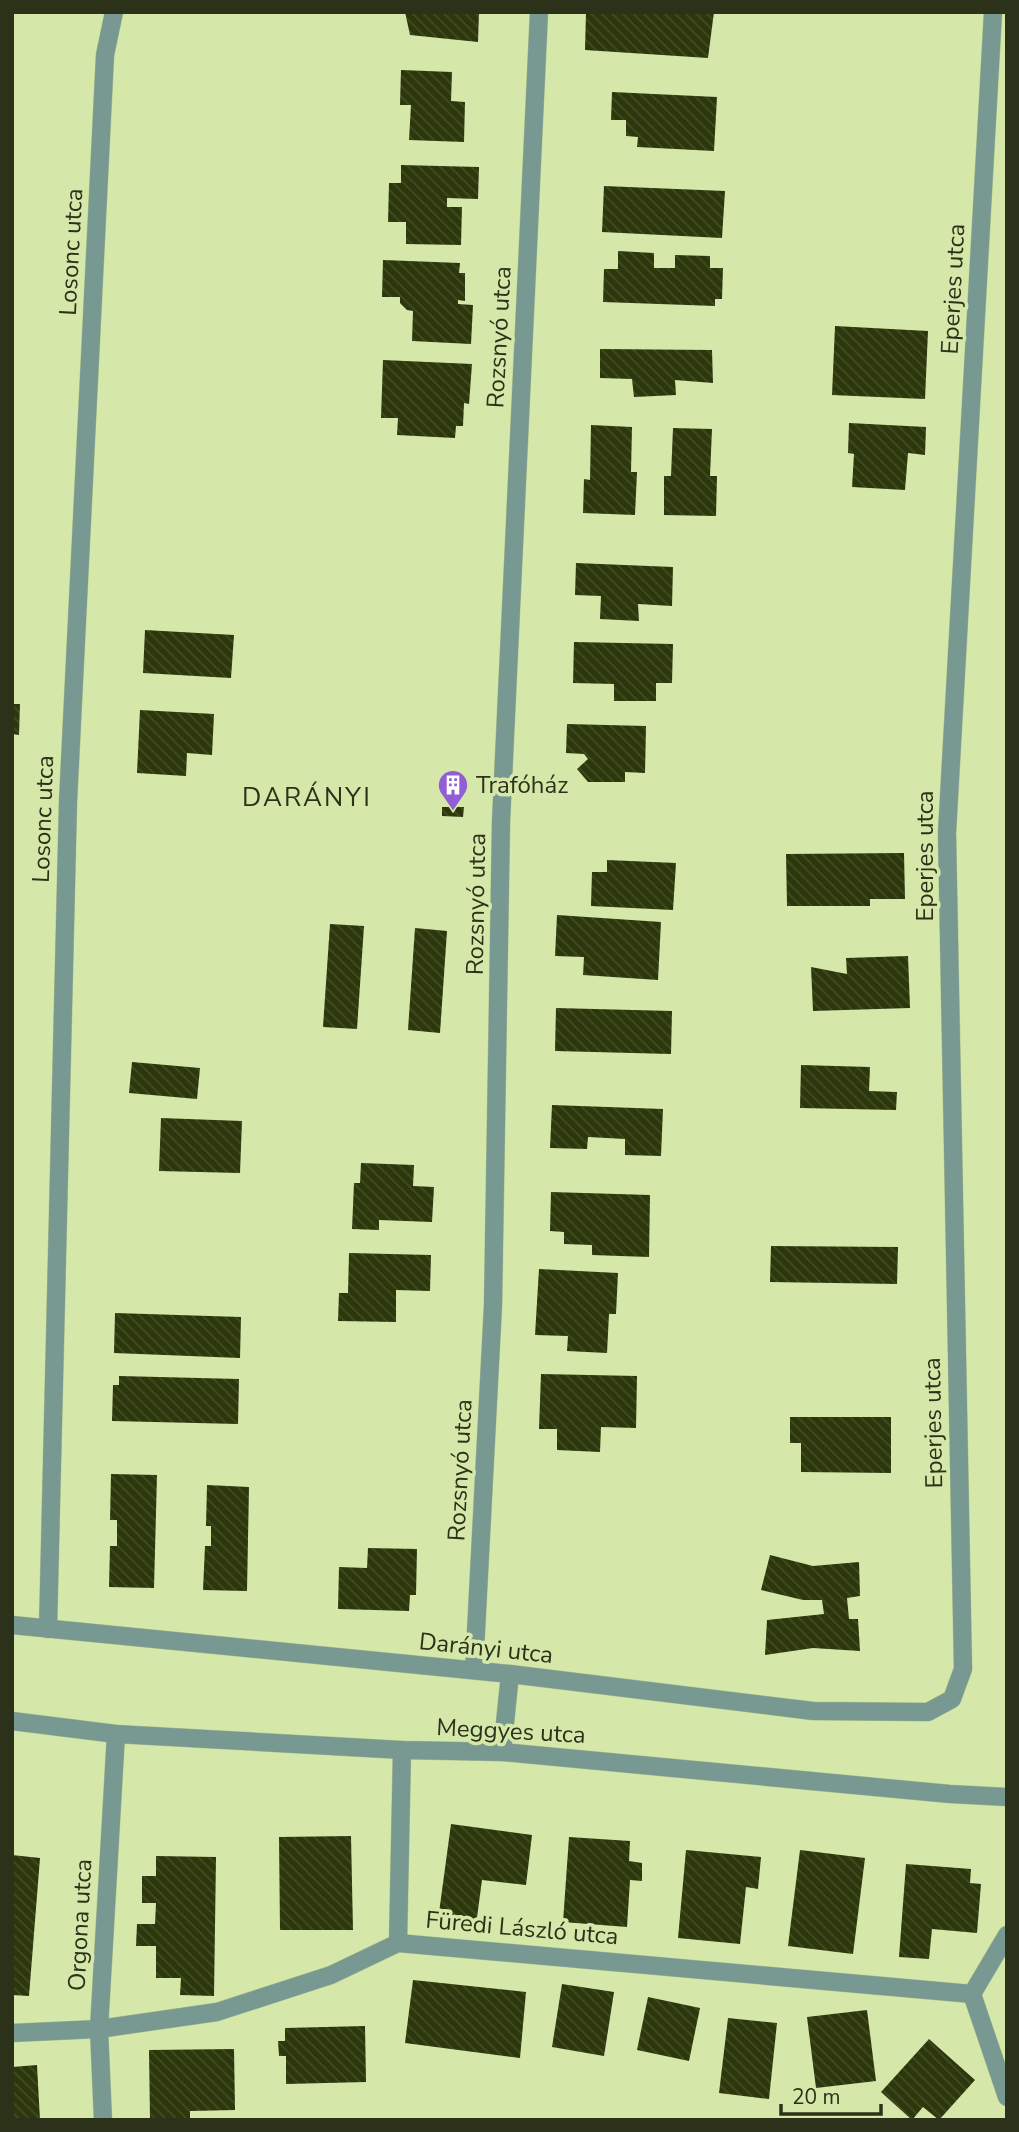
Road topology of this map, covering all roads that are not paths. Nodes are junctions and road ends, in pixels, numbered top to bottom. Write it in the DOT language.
graph roads {
  1 [pos="114,12"];
  2 [pos="539,12"];
  3 [pos="993,12"];
  4 [pos="12,1625"];
  5 [pos="48,1629"];
  6 [pos="474,1670"];
  7 [pos="510,1674"];
  8 [pos="952,1699"];
  9 [pos="12,1721"];
  10 [pos="116,1734"];
  11 [pos="402,1750"];
  12 [pos="502,1752"];
  13 [pos="1007,1797"];
  14 [pos="1007,1935"];
  15 [pos="398,1943"];
  16 [pos="972,1994"];
  17 [pos="99,2029"];
  18 [pos="12,2033"];
  19 [pos="1007,2096"];
  20 [pos="103,2120"];
  1 -- 5 [label="street, Losonc utca"];
  2 -- 6 [label="street, Rozsnyó utca"];
  3 -- 8 [label="street, Eperjes utca"];
  4 -- 5 [label="street, Darányi utca"];
  5 -- 6 [label="street, Darányi utca"];
  6 -- 7 [label="street, Darányi utca"];
  7 -- 8 [label="street, Darányi utca"];
  7 -- 12 [label="street"];
  9 -- 10 [label="street, Meggyes utca"];
  10 -- 11 [label="street, Meggyes utca"];
  10 -- 17 [label="street, Orgona utca"];
  11 -- 12 [label="street, Meggyes utca"];
  11 -- 15 [label="street"];
  12 -- 13 [label="street, Meggyes utca"];
  14 -- 16 [label="street"];
  15 -- 16 [label="street, Füredi László utca"];
  15 -- 17 [label="street, Füredi László utca"];
  16 -- 19 [label="street"];
  17 -- 18 [label="street, Füredi László utca"];
  17 -- 20 [label="street, Orgona utca"];
}
